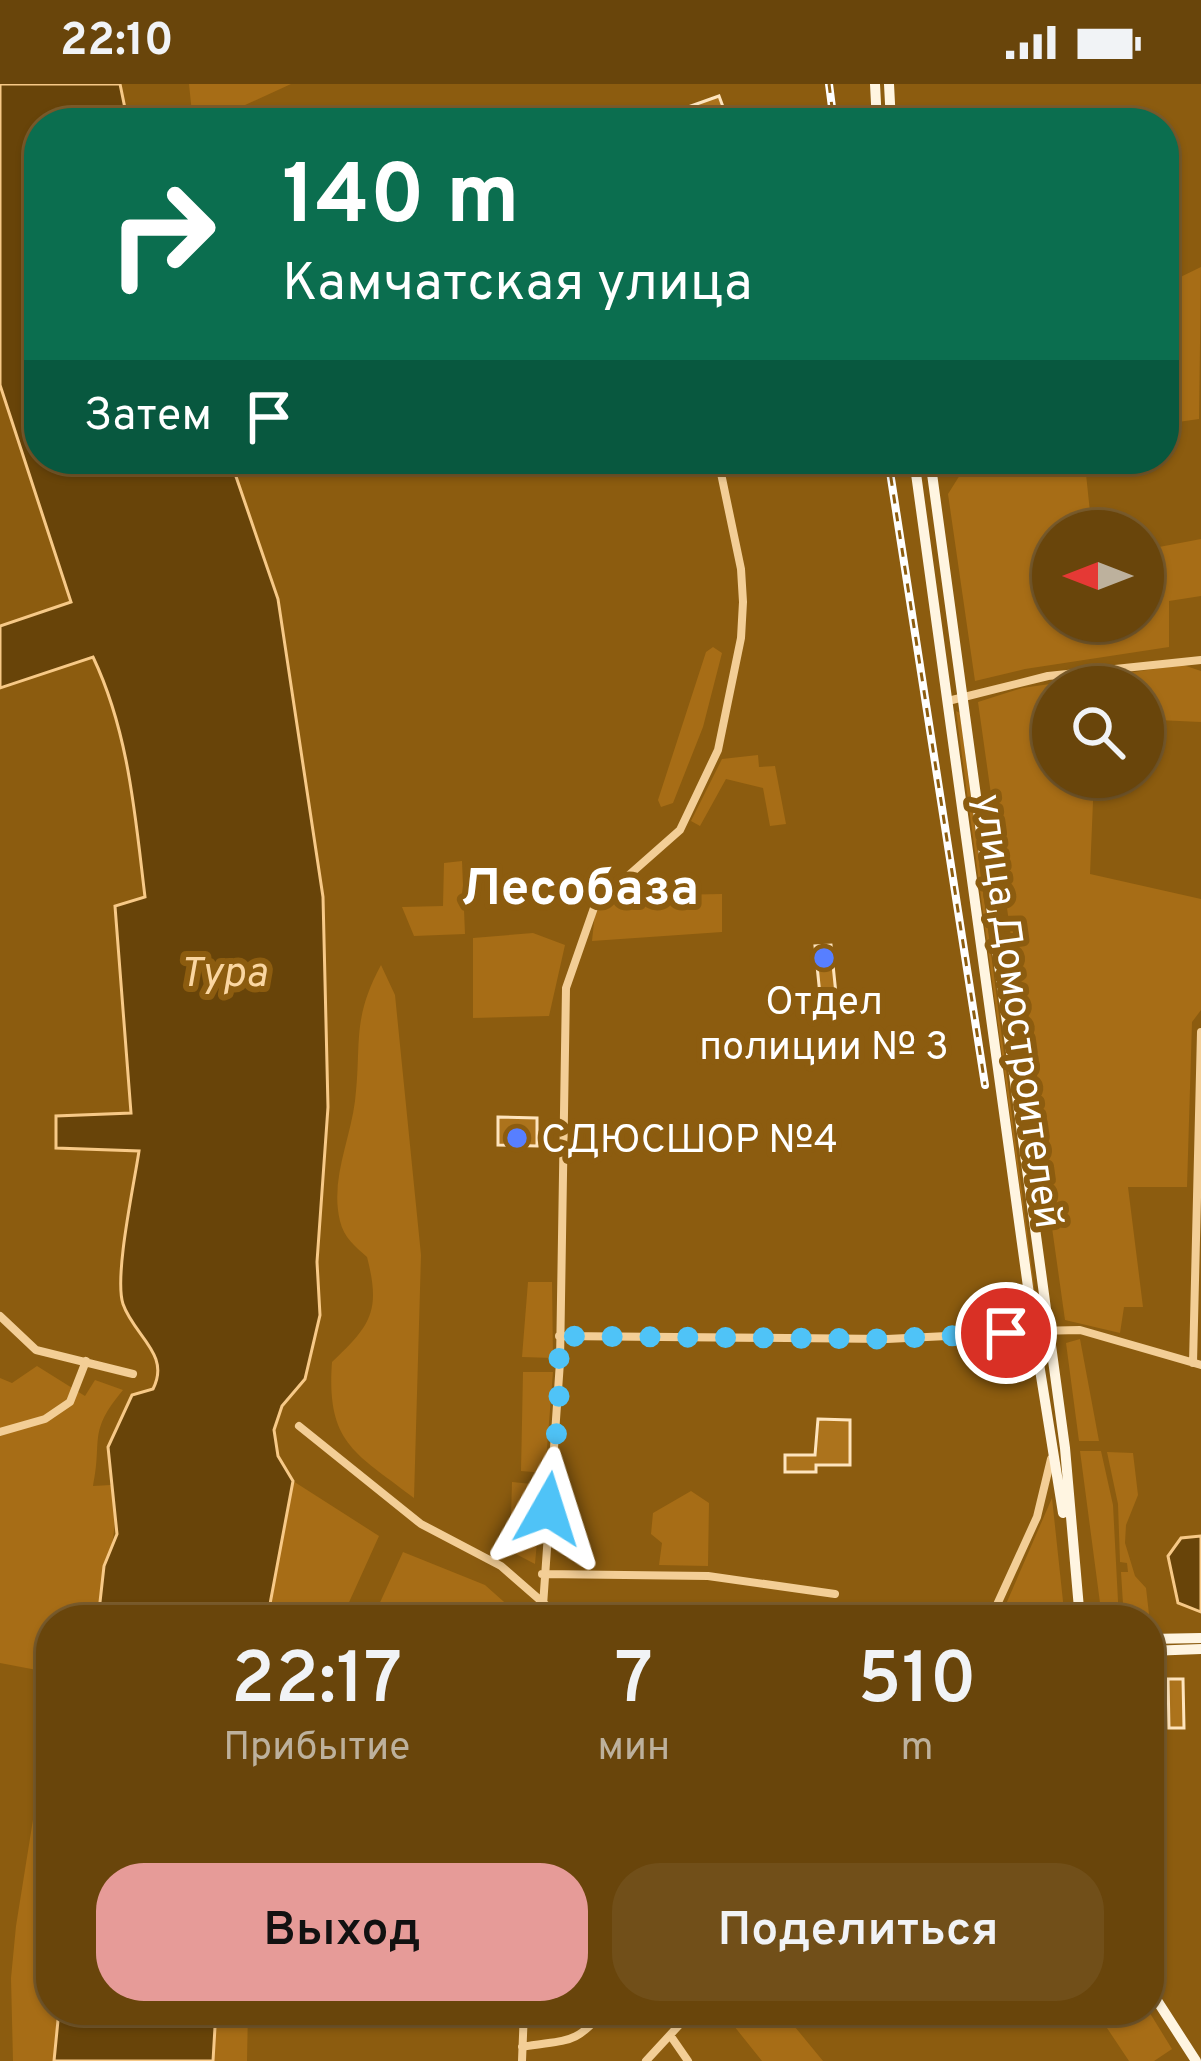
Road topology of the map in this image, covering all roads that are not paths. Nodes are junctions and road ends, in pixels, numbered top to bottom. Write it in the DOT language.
graph roads {
  1 [pos="721,474"];
  2 [pos="916,474"];
  3 [pos="932,474"];
  4 [pos="1201,659"];
  5 [pos="963,697"];
  6 [pos="948,701"];
  7 [pos="1201,1031"];
  8 [pos="0,1316"];
  9 [pos="1049,1330"];
  10 [pos="1034,1331"];
  11 [pos="1006,1333"];
  12 [pos="559,1336"];
  13 [pos="86,1361"];
  14 [pos="1197,1364"];
  15 [pos="133,1374"];
  16 [pos="299,1426"];
  17 [pos="0,1432"];
  18 [pos="1052,1451"];
  19 [pos="1074,1569"];
  20 [pos="542,1574"];
  21 [pos="835,1594"];
  22 [pos="544,1599"];
  23 [pos="543,1605"];
  24 [pos="549,1605"];
  25 [pos="997,1605"];
  26 [pos="1078,1605"];
  27 [pos="1201,1638"];
  28 [pos="1164,1639"];
  29 [pos="1201,1649"];
  30 [pos="1164,1650"];
  31 [pos="1164,2011"];
  32 [pos="523,2025"];
  33 [pos="595,2025"];
  34 [pos="679,2025"];
  35 [pos="670,2035"];
  36 [pos="522,2047"];
  37 [pos="522,2061"];
  38 [pos="646,2061"];
  39 [pos="688,2061"];
  40 [pos="1196,2061"];
  1 -- 12 [label="street"];
  2 -- 6 [label="main road, улица Домостроителей"];
  3 -- 5 [label="main road, улица Домостроителей"];
  4 -- 5 [label="street"];
  5 -- 6 [label="street"];
  5 -- 9 [label="main road, улица Домостроителей"];
  6 -- 10 [label="main road, улица Домостроителей"];
  7 -- 14 [label="street"];
  8 -- 13 [label="street"];
  9 -- 10 [label="street"];
  9 -- 14 [label="street"];
  9 -- 19 [label="main road, улица Домостроителей"];
  10 -- 18 [label="main road, улица Домостроителей"];
  11 -- 12 [label="street"];
  12 -- 20 [label="street"];
  13 -- 15 [label="street"];
  13 -- 17 [label="street"];
  16 -- 22 [label="street"];
  18 -- 19 [label="main road, улица Домостроителей"];
  18 -- 25 [label="street"];
  19 -- 26 [label="main road, улица Домостроителей"];
  20 -- 21 [label="street"];
  20 -- 22 [label="street"];
  22 -- 23 [label="street"];
  22 -- 24 [label="street"];
  27 -- 28 [label="main road"];
  29 -- 30 [label="main road"];
  31 -- 40 [label="main road"];
  32 -- 36 [label="street"];
  33 -- 36 [label="street"];
  34 -- 35 [label="street"];
  35 -- 38 [label="street"];
  35 -- 39 [label="street"];
  36 -- 37 [label="street"];
}
